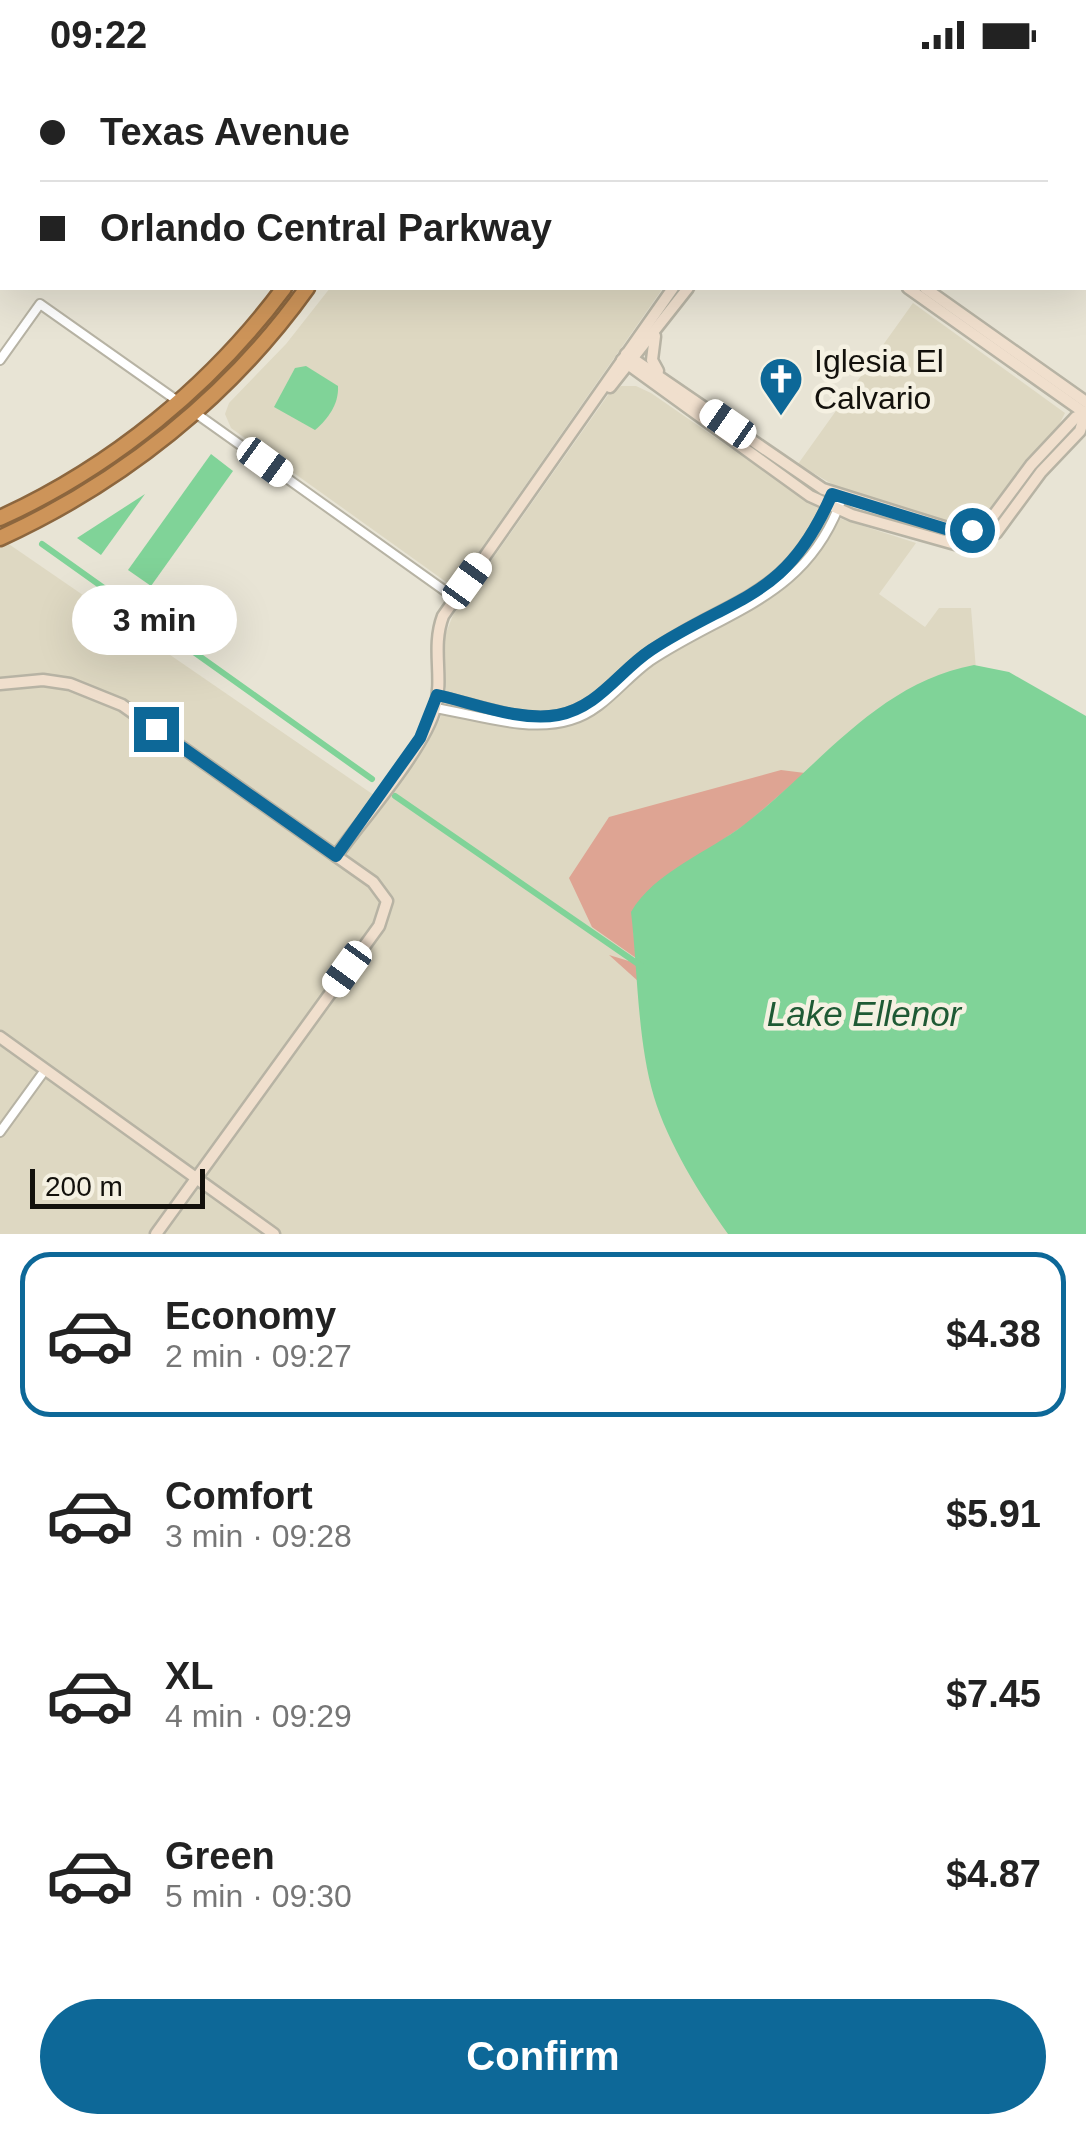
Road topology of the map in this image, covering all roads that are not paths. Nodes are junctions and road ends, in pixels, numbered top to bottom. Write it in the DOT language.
graph roads {
  1 [pos="282,290"];
  2 [pos="305,290"];
  3 [pos="673,290"];
  4 [pos="687,290"];
  5 [pos="911,290"];
  6 [pos="928,290"];
  7 [pos="931,304"];
  8 [pos="953,308"];
  9 [pos="660,326"];
  10 [pos="0,360"];
  11 [pos="627,360"];
  12 [pos="205,378"];
  13 [pos="662,383"];
  14 [pos="609,388"];
  15 [pos="179,402"];
  16 [pos="1086,402"];
  17 [pos="194,412"];
  18 [pos="1085,414"];
  19 [pos="577,427"];
  20 [pos="165,437"];
  21 [pos="835,501"];
  22 [pos="0,518"];
  23 [pos="917,521"];
  24 [pos="914,534"];
  25 [pos="0,538"];
  26 [pos="956,538"];
  27 [pos="455,598"];
  28 [pos="0,684"];
  29 [pos="437,695"];
  30 [pos="435,708"];
  31 [pos="336,856"];
  32 [pos="0,1037"];
  33 [pos="45,1070"];
  34 [pos="0,1132"];
  35 [pos="196,1178"];
  36 [pos="156,1234"];
  37 [pos="274,1234"];
  1 -- 12 [label="highway"];
  2 -- 17 [label="highway"];
  3 -- 11 [label="street"];
  4 -- 9 [label="street"];
  5 -- 7 [label="street"];
  6 -- 8 [label="street"];
  7 -- 8 [label="street"];
  7 -- 18 [label="street"];
  8 -- 16 [label="street"];
  9 -- 11 [label="street"];
  9 -- 13 [label="street"];
  10 -- 15 [label="street"];
  11 -- 13 [label="street"];
  11 -- 14 [label="street"];
  11 -- 19 [label="street"];
  12 -- 15 [label="highway"];
  12 -- 17 [label="highway"];
  13 -- 14 [label="street"];
  13 -- 21 [label="street"];
  14 -- 19 [label="street"];
  15 -- 20 [label="highway"];
  15 -- 22 [label="highway"];
  17 -- 20 [label="highway"];
  17 -- 27 [label="street"];
  18 -- 26 [label="street"];
  19 -- 27 [label="street"];
  20 -- 25 [label="highway"];
  21 -- 23 [label="street"];
  21 -- 24 [label="street"];
  21 -- 29 [label="street"];
  21 -- 30 [label="street"];
  23 -- 24 [label="street"];
  23 -- 26 [label="street"];
  24 -- 26 [label="street"];
  27 -- 29 [label="street"];
  28 -- 31 [label="street"];
  29 -- 30 [label="street"];
  30 -- 31 [label="street"];
  31 -- 35 [label="street"];
  32 -- 33 [label="street"];
  33 -- 34 [label="street"];
  33 -- 35 [label="street"];
  35 -- 36 [label="street"];
  35 -- 37 [label="street"];
}
